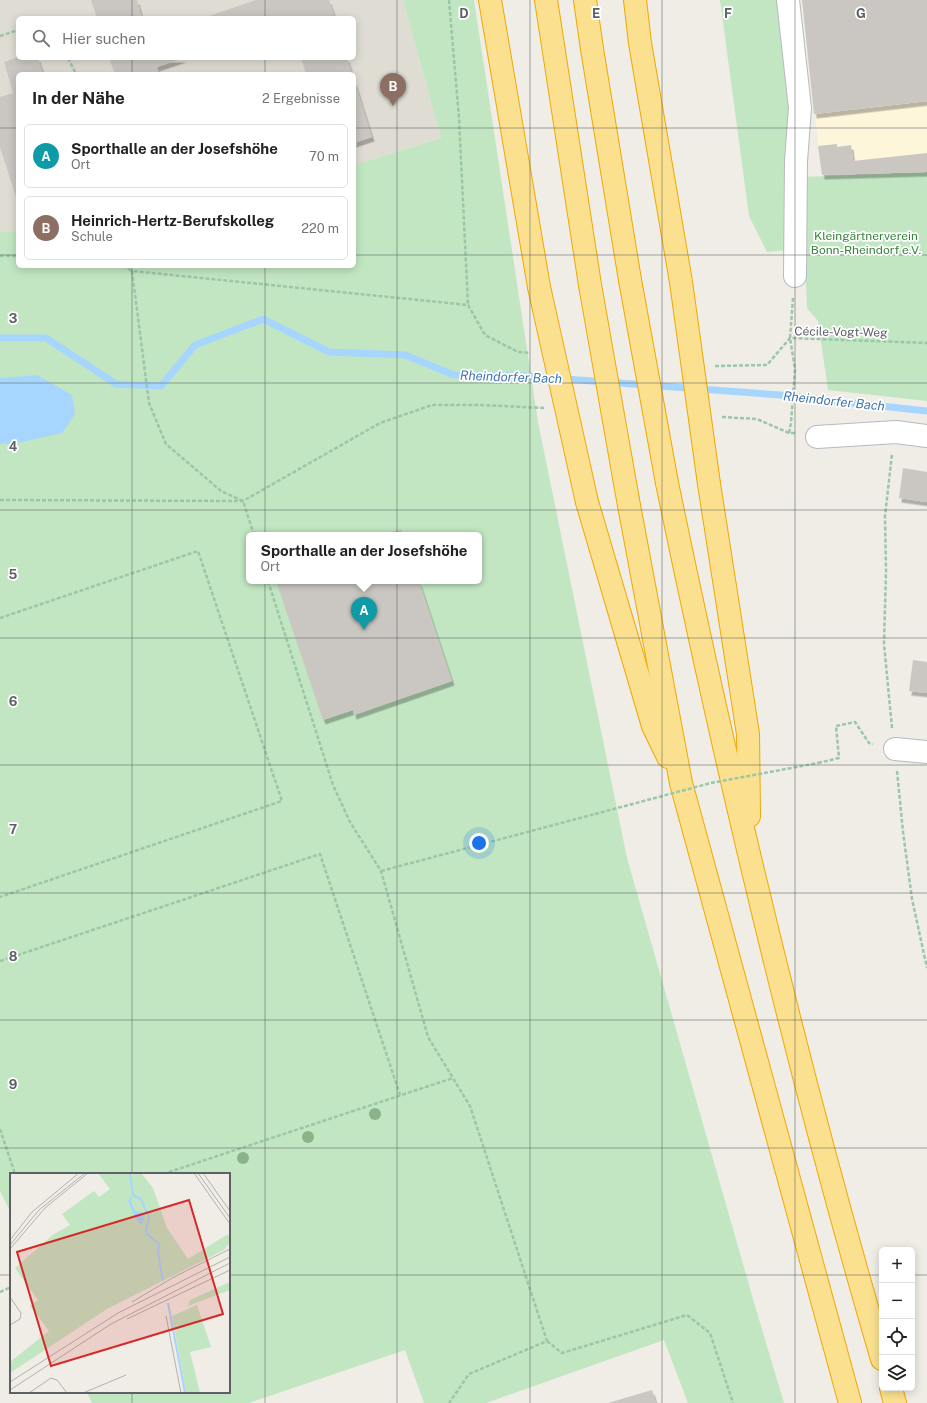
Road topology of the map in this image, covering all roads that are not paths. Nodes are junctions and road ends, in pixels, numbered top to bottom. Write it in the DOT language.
graph roads {
  1 [pos="490,0"];
  2 [pos="546,0"];
  3 [pos="585,0"];
  4 [pos="635,0"];
  5 [pos="788,0"];
  6 [pos="795,276"];
  7 [pos="927,436"];
  8 [pos="817,437"];
  9 [pos="895,749"];
  10 [pos="927,752"];
  11 [pos="681,783"];
  12 [pos="750,862"];
  13 [pos="881,1355"];
  14 [pos="892,1391"];
  15 [pos="850,1403"];
  16 [pos="895,1403"];
  1 -- 11 [label="highway, bridge"];
  2 -- 11 [label="highway, bridge"];
  3 -- 12 [label="highway, bridge"];
  4 -- 12 [label="highway, bridge"];
  5 -- 6 [label="street"];
  7 -- 8 [label="street"];
  9 -- 10 [label="street"];
  11 -- 15 [label="highway"];
  12 -- 13 [label="highway"];
  14 -- 16 [label="highway"];
}
